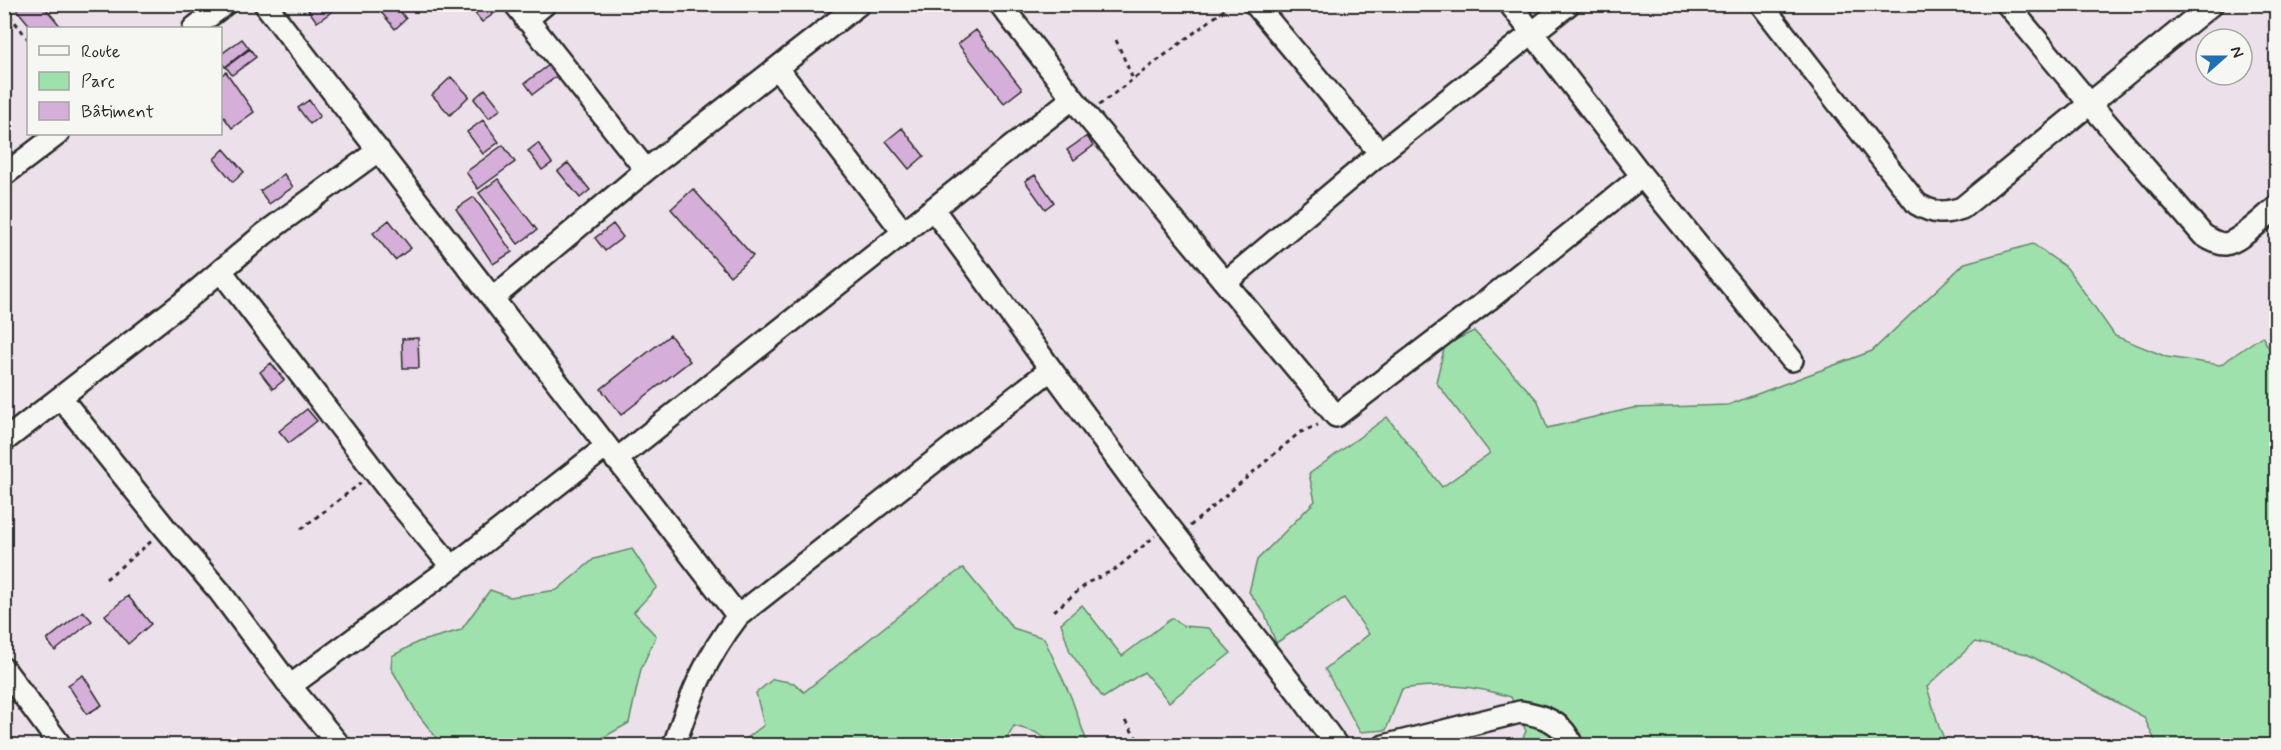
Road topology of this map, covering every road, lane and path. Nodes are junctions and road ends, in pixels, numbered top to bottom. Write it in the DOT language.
graph roads {
  1 [pos="225,4"];
  2 [pos="265,4"];
  3 [pos="545,4"];
  4 [pos="859,4"];
  5 [pos="1000,4"];
  6 [pos="1232,4"];
  7 [pos="1255,4"];
  8 [pos="1510,4"];
  9 [pos="1569,4"];
  10 [pos="1761,4"];
  11 [pos="2007,4"];
  12 [pos="2212,4"];
  13 [pos="4,8"];
  14 [pos="520,12"];
  15 [pos="195,27"];
  16 [pos="1532,33"];
  17 [pos="27,38"];
  18 [pos="1116,40"];
  19 [pos="778,69"];
  20 [pos="1133,79"];
  21 [pos="1073,98"];
  22 [pos="2090,104"];
  23 [pos="1086,115"];
  24 [pos="57,135"];
  25 [pos="379,150"];
  26 [pos="1380,153"];
  27 [pos="646,170"];
  28 [pos="4,175"];
  29 [pos="1642,176"];
  30 [pos="2277,208"];
  31 [pos="933,209"];
  32 [pos="904,232"];
  33 [pos="221,271"];
  34 [pos="1226,282"];
  35 [pos="493,298"];
  36 [pos="1792,360"];
  37 [pos="1050,370"];
  38 [pos="61,398"];
  39 [pos="1336,416"];
  40 [pos="4,441"];
  41 [pos="611,454"];
  42 [pos="375,472"];
  43 [pos="301,529"];
  44 [pos="166,530"];
  45 [pos="1172,531"];
  46 [pos="452,567"];
  47 [pos="106,579"];
  48 [pos="1054,611"];
  49 [pos="738,616"];
  50 [pos="4,669"];
  51 [pos="290,686"];
  52 [pos="1125,722"];
  53 [pos="61,746"];
  54 [pos="340,746"];
  55 [pos="674,746"];
  56 [pos="1142,746"];
  57 [pos="1337,746"];
  58 [pos="1384,746"];
  59 [pos="1572,746"];
  1 -- 15 [label="street"];
  2 -- 25 [label="street"];
  3 -- 14 [label="street"];
  4 -- 19 [label="street"];
  5 -- 21 [label="street"];
  6 -- 20 [label="path"];
  7 -- 26 [label="street"];
  8 -- 16 [label="street"];
  9 -- 16 [label="street"];
  10 -- 22 [label="street"];
  11 -- 22 [label="street"];
  12 -- 22 [label="street"];
  13 -- 17 [label="path"];
  14 -- 27 [label="street"];
  16 -- 26 [label="street"];
  16 -- 29 [label="street"];
  18 -- 20 [label="path"];
  19 -- 27 [label="street"];
  19 -- 32 [label="street"];
  20 -- 23 [label="path"];
  21 -- 23 [label="street"];
  21 -- 31 [label="street"];
  22 -- 30 [label="street"];
  23 -- 34 [label="street"];
  24 -- 28 [label="street"];
  25 -- 33 [label="street"];
  25 -- 35 [label="street"];
  26 -- 34 [label="street"];
  27 -- 35 [label="street"];
  29 -- 36 [label="street"];
  29 -- 39 [label="street"];
  31 -- 32 [label="street"];
  31 -- 37 [label="street"];
  32 -- 41 [label="street"];
  33 -- 38 [label="street"];
  33 -- 42 [label="street"];
  34 -- 39 [label="street"];
  35 -- 41 [label="street"];
  37 -- 45 [label="street"];
  37 -- 49 [label="street"];
  38 -- 40 [label="street"];
  38 -- 44 [label="street"];
  39 -- 45 [label="path"];
  41 -- 46 [label="street"];
  41 -- 49 [label="street"];
  42 -- 43 [label="path"];
  42 -- 46 [label="street"];
  44 -- 47 [label="path"];
  44 -- 51 [label="street"];
  45 -- 48 [label="path"];
  45 -- 57 [label="street"];
  46 -- 51 [label="street"];
  49 -- 55 [label="street"];
  50 -- 53 [label="street"];
  51 -- 54 [label="street"];
  52 -- 56 [label="path"];
  58 -- 59 [label="street"];
}
